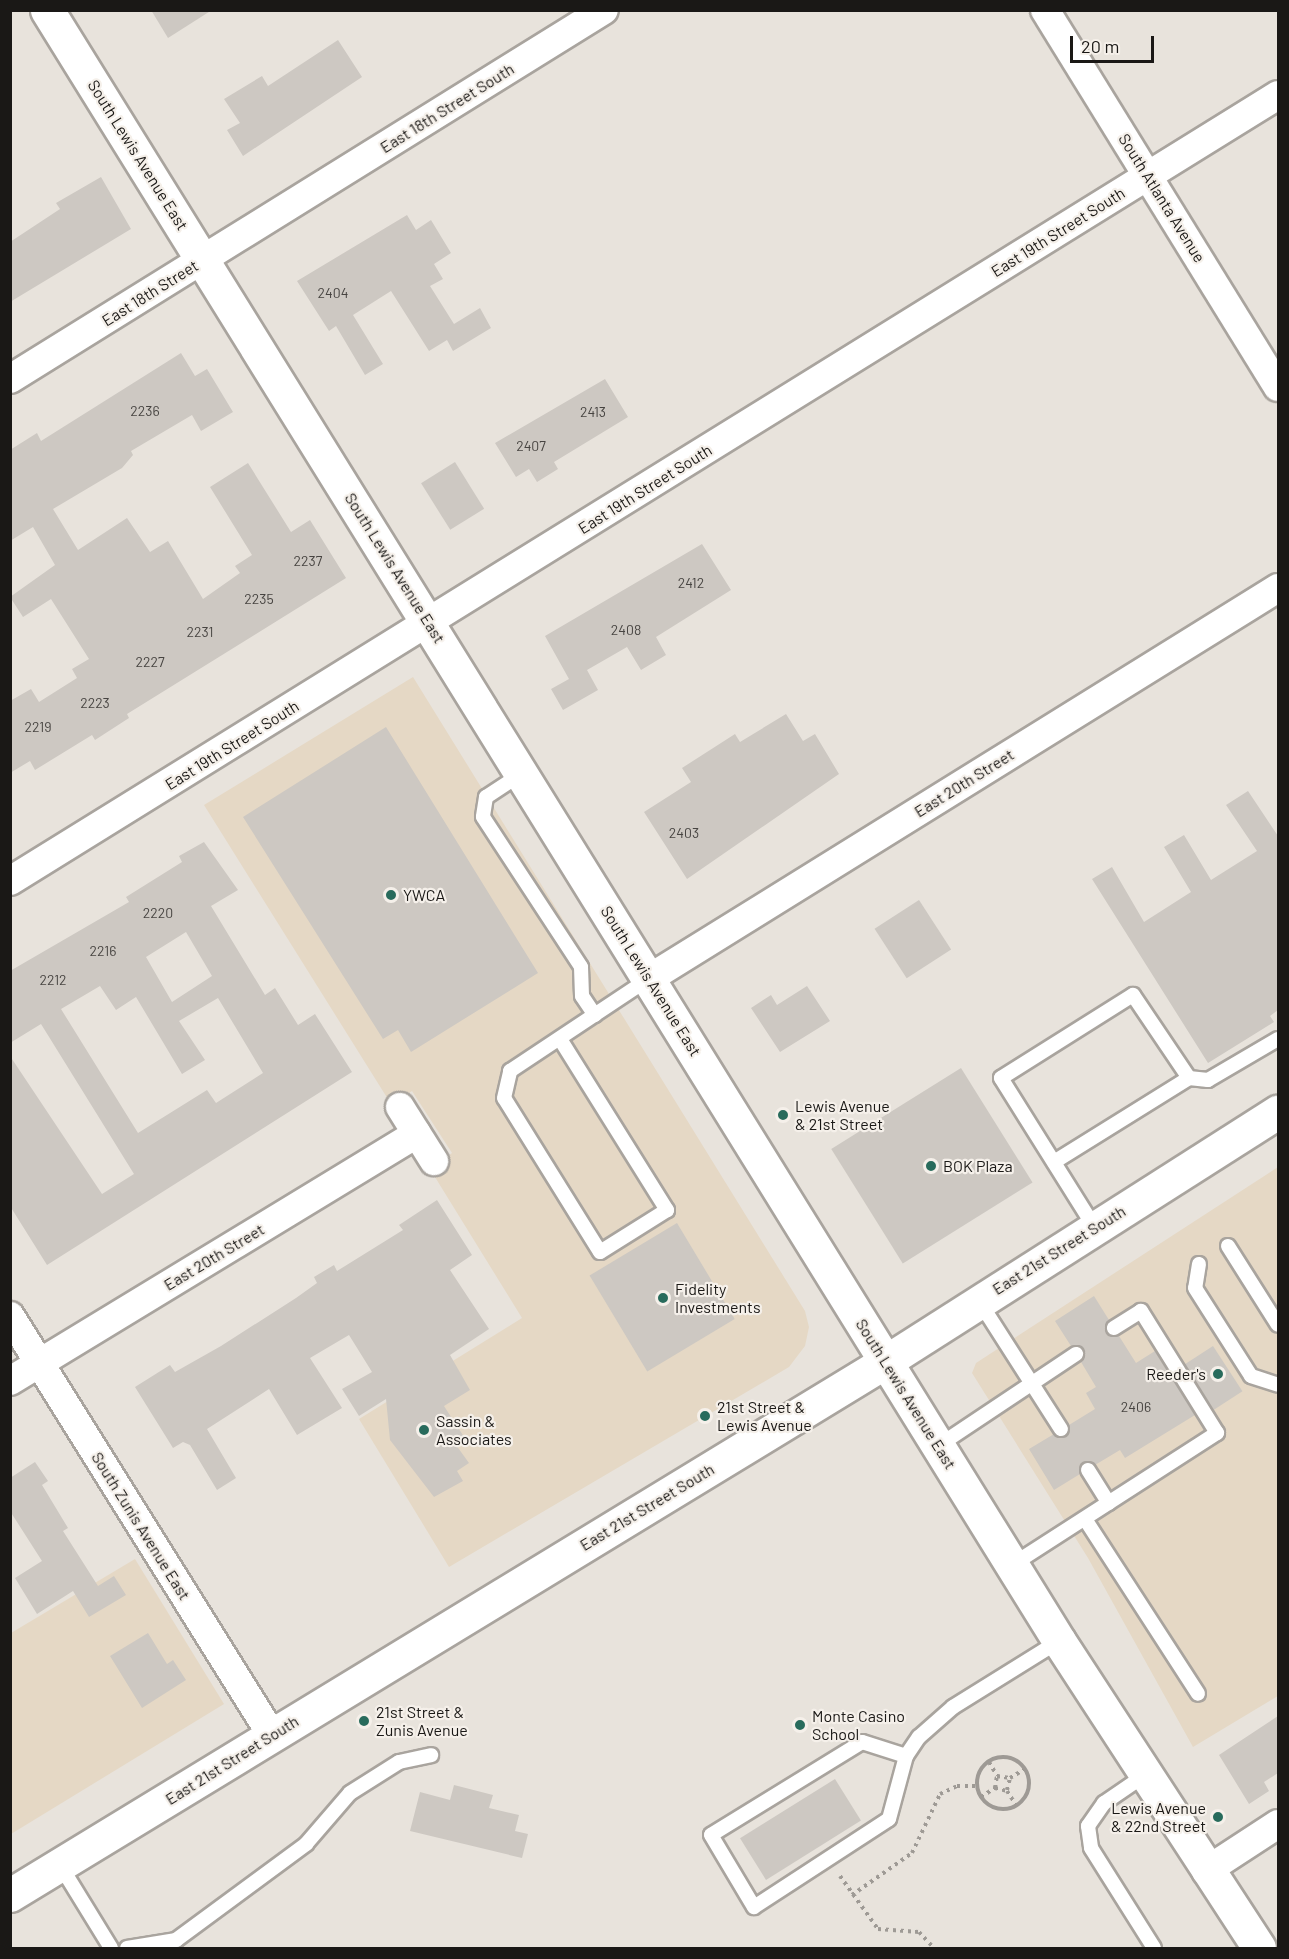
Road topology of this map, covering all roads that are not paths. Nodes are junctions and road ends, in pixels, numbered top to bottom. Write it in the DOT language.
graph roads {
  1 [pos="47,10"];
  2 [pos="604,10"];
  3 [pos="1045,10"];
  4 [pos="1278,94"];
  5 [pos="1148,176"];
  6 [pos="289,206"];
  7 [pos="204,260"];
  8 [pos="10,380"];
  9 [pos="1278,387"];
  10 [pos="1278,588"];
  11 [pos="429,623"];
  12 [pos="521,774"];
  13 [pos="10,882"];
  14 [pos="650,978"];
  15 [pos="595,1016"];
  16 [pos="560,1039"];
  17 [pos="1278,1039"];
  18 [pos="1189,1078"];
  19 [pos="400,1107"];
  20 [pos="1278,1112"];
  21 [pos="417,1134"];
  22 [pos="434,1161"];
  23 [pos="1054,1162"];
  24 [pos="1095,1228"];
  25 [pos="1228,1246"];
  26 [pos="1199,1264"];
  27 [pos="979,1301"];
  28 [pos="10,1316"];
  29 [pos="1278,1325"];
  30 [pos="1114,1328"];
  31 [pos="1076,1354"];
  32 [pos="885,1362"];
  33 [pos="40,1363"];
  34 [pos="10,1381"];
  35 [pos="1031,1384"];
  36 [pos="1278,1385"];
  37 [pos="1061,1430"];
  38 [pos="938,1446"];
  39 [pos="1088,1470"];
  40 [pos="1109,1503"];
  41 [pos="1085,1519"];
  42 [pos="1012,1565"];
  43 [pos="1059,1641"];
  44 [pos="1198,1694"];
  45 [pos="272,1735"];
  46 [pos="431,1755"];
  47 [pos="906,1756"];
  48 [pos="1145,1775"];
  49 [pos="1278,1824"];
  50 [pos="60,1865"];
  51 [pos="1206,1871"];
  52 [pos="10,1896"];
  53 [pos="111,1948"];
  54 [pos="127,1948"];
  55 [pos="1154,1948"];
  56 [pos="1259,1948"];
  1 -- 7 [label="main road, South Lewis Avenue East"];
  2 -- 6 [label="street, East 18th Street South"];
  3 -- 5 [label="street, South Atlanta Avenue"];
  4 -- 5 [label="street, East 19th Street South"];
  5 -- 9 [label="street, South Atlanta Avenue"];
  5 -- 11 [label="street, East 19th Street South"];
  6 -- 7 [label="street, East 18th Street"];
  7 -- 8 [label="street, East 18th Street"];
  7 -- 11 [label="main road, South Lewis Avenue East"];
  10 -- 14 [label="street, East 20th Street"];
  11 -- 12 [label="main road, South Lewis Avenue East"];
  11 -- 13 [label="street, East 19th Street South"];
  12 -- 14 [label="main road, South Lewis Avenue East"];
  12 -- 15 [label="lane"];
  14 -- 15 [label="lane"];
  14 -- 32 [label="main road, South Lewis Avenue East"];
  15 -- 16 [label="lane"];
  16 -- 16 [label="lane"];
  17 -- 18 [label="lane"];
  18 -- 23 [label="lane"];
  18 -- 23 [label="lane"];
  19 -- 21 [label="street"];
  20 -- 24 [label="main road, East 21st Street South"];
  21 -- 22 [label="street"];
  21 -- 33 [label="street, East 20th Street"];
  23 -- 24 [label="lane"];
  24 -- 27 [label="main road, East 21st Street South"];
  25 -- 29 [label="lane"];
  26 -- 36 [label="lane"];
  27 -- 32 [label="main road, East 21st Street South"];
  27 -- 35 [label="lane"];
  28 -- 33 [label="street, South Zunis Avenue East"];
  30 -- 40 [label="lane"];
  31 -- 35 [label="lane"];
  32 -- 38 [label="main road, South Lewis Avenue East"];
  32 -- 45 [label="main road, East 21st Street South"];
  33 -- 34 [label="street, East 20th Street"];
  33 -- 45 [label="street, South Zunis Avenue East"];
  35 -- 37 [label="lane"];
  35 -- 38 [label="lane"];
  38 -- 42 [label="main road, South Lewis Avenue East"];
  39 -- 40 [label="lane"];
  40 -- 41 [label="lane"];
  41 -- 42 [label="lane"];
  41 -- 44 [label="lane"];
  42 -- 43 [label="main road, South Lewis Avenue East"];
  43 -- 47 [label="lane"];
  43 -- 48 [label="main road, South Lewis Avenue East"];
  45 -- 50 [label="main road, East 21st Street South"];
  46 -- 54 [label="lane"];
  47 -- 47 [label="lane"];
  48 -- 51 [label="main road, South Lewis Avenue East"];
  48 -- 55 [label="lane"];
  49 -- 51 [label="street"];
  50 -- 52 [label="main road, East 21st Street South"];
  50 -- 53 [label="lane"];
  51 -- 56 [label="main road, South Lewis Avenue East"];
}
